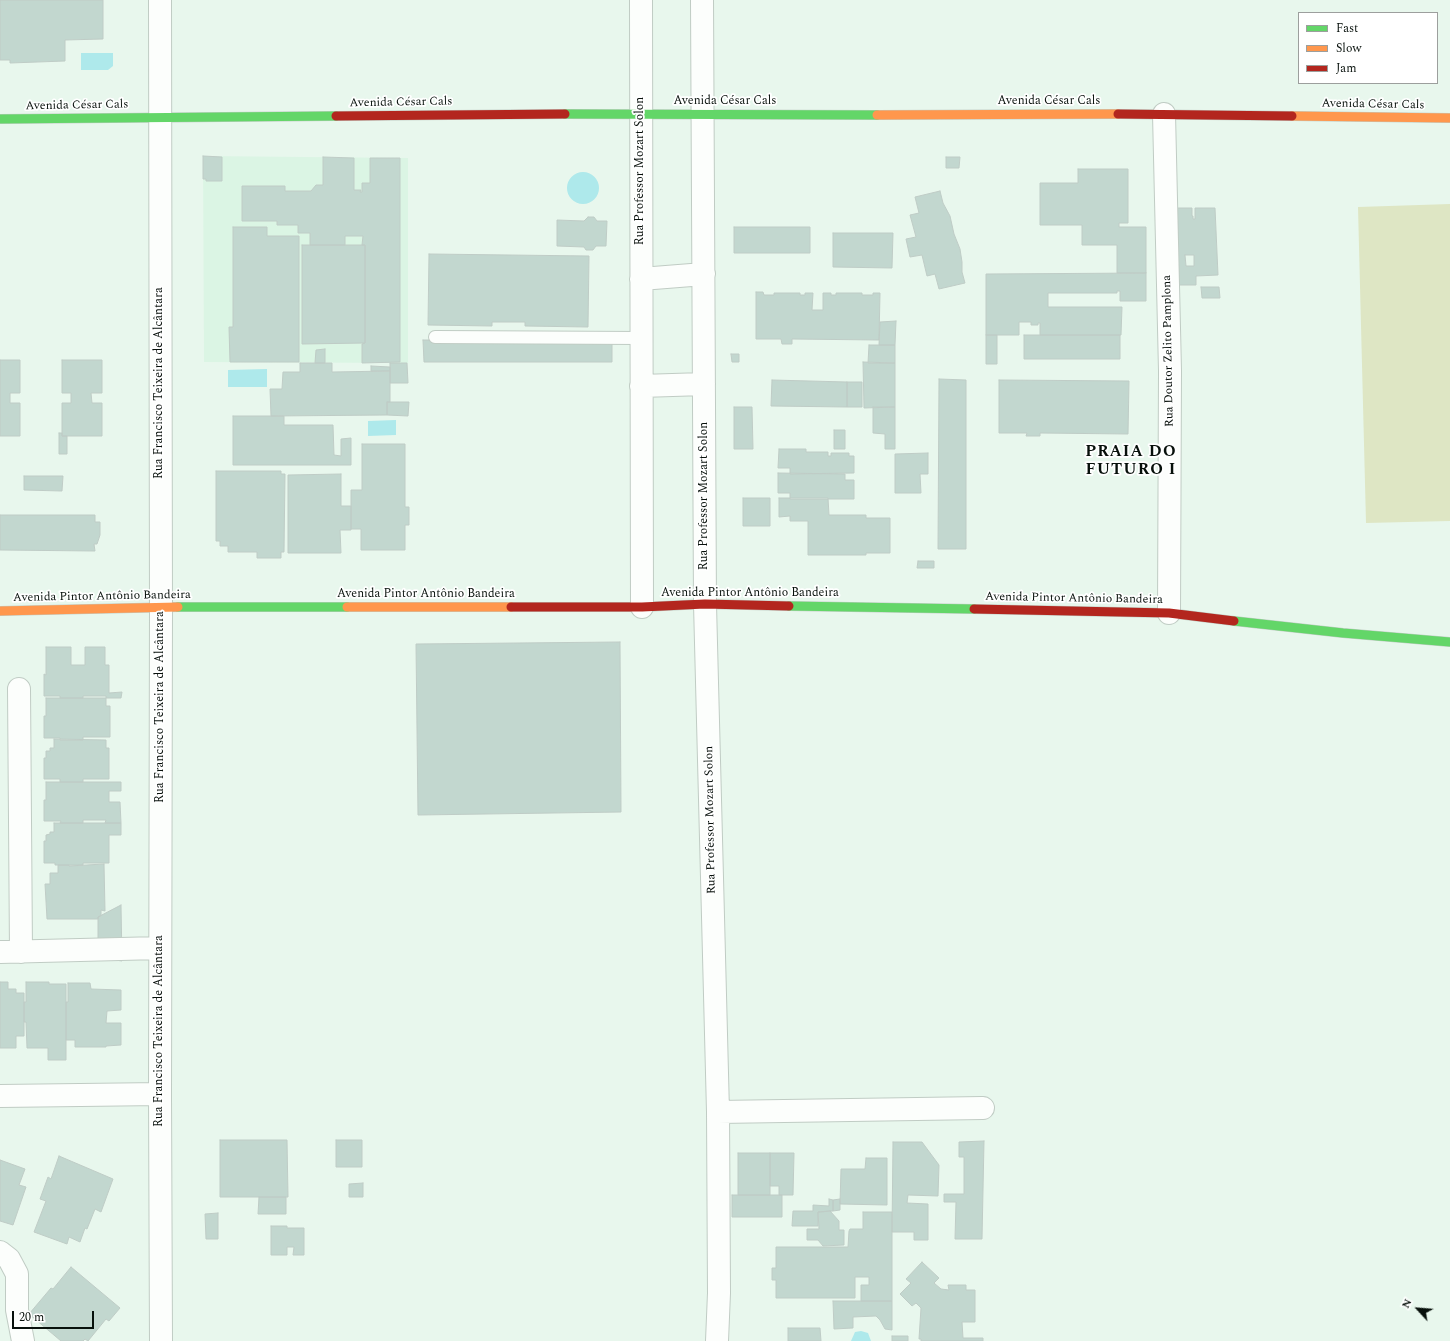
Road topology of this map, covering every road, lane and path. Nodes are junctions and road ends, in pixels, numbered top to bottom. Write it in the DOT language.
graph roads {
  1 [pos="160,0"];
  2 [pos="641,0"];
  3 [pos="702,0"];
  4 [pos="641,113"];
  5 [pos="1164,114"];
  6 [pos="703,115"];
  7 [pos="160,117"];
  8 [pos="1450,118"];
  9 [pos="0,119"];
  10 [pos="704,274"];
  11 [pos="641,279"];
  12 [pos="435,337"];
  13 [pos="641,338"];
  14 [pos="704,384"];
  15 [pos="641,386"];
  16 [pos="705,604"];
  17 [pos="161,607"];
  18 [pos="642,607"];
  19 [pos="0,610"];
  20 [pos="1169,613"];
  21 [pos="1450,642"];
  22 [pos="19,689"];
  23 [pos="160,948"];
  24 [pos="0,952"];
  25 [pos="22,952"];
  26 [pos="160,1094"];
  27 [pos="0,1096"];
  28 [pos="983,1108"];
  29 [pos="718,1112"];
  30 [pos="0,1252"];
  31 [pos="23,1341"];
  32 [pos="161,1341"];
  33 [pos="717,1341"];
  1 -- 7 [label="street, Rua Francisco Teixeira de Alcântara"];
  2 -- 4 [label="street, Rua Professor Mozart Solon"];
  3 -- 6 [label="street, Rua Professor Mozart Solon"];
  4 -- 6 [label="street, Avenida César Cals"];
  4 -- 7 [label="street, Avenida César Cals"];
  4 -- 11 [label="street, Rua Professor Mozart Solon"];
  5 -- 6 [label="street, Avenida César Cals"];
  5 -- 8 [label="street, Avenida César Cals"];
  5 -- 20 [label="street, Rua Doutor Zelito Pamplona"];
  6 -- 10 [label="street, Rua Professor Mozart Solon"];
  7 -- 9 [label="street, Avenida César Cals"];
  7 -- 17 [label="street, Rua Francisco Teixeira de Alcântara"];
  10 -- 11 [label="street"];
  10 -- 14 [label="street, Rua Professor Mozart Solon"];
  11 -- 13 [label="street, Rua Professor Mozart Solon"];
  12 -- 13 [label="lane"];
  13 -- 15 [label="street, Rua Professor Mozart Solon"];
  14 -- 15 [label="street"];
  14 -- 16 [label="street, Rua Professor Mozart Solon"];
  15 -- 18 [label="street, Rua Professor Mozart Solon"];
  16 -- 18 [label="street, Avenida Pintor Antônio Bandeira"];
  16 -- 20 [label="street, Avenida Pintor Antônio Bandeira"];
  16 -- 29 [label="street, Rua Professor Mozart Solon"];
  17 -- 18 [label="street, Avenida Pintor Antônio Bandeira"];
  17 -- 19 [label="street, Avenida Pintor Antônio Bandeira"];
  17 -- 23 [label="street, Rua Francisco Teixeira de Alcântara"];
  20 -- 21 [label="street, Avenida Pintor Antônio Bandeira"];
  22 -- 25 [label="street"];
  23 -- 25 [label="street"];
  23 -- 26 [label="street, Rua Francisco Teixeira de Alcântara"];
  24 -- 25 [label="street"];
  26 -- 27 [label="street"];
  26 -- 32 [label="street, Rua Francisco Teixeira de Alcântara"];
  28 -- 29 [label="street"];
  29 -- 33 [label="street, Rua Professor Mozart Solon"];
  30 -- 31 [label="street"];
}
